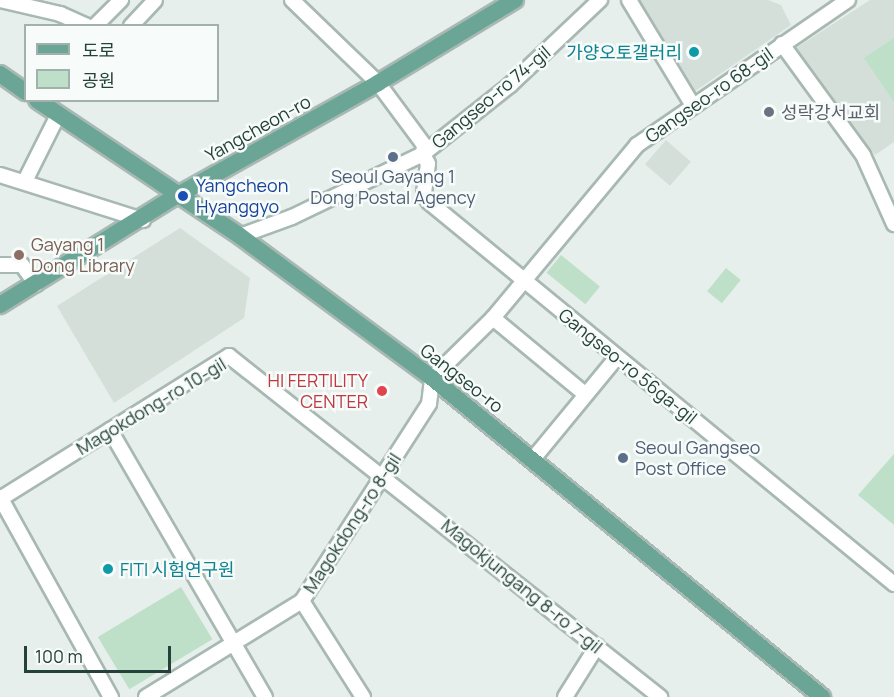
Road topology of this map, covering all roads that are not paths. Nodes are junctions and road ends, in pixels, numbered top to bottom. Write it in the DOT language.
graph roads {
  1 [pos="0,0"];
  2 [pos="121,0"];
  3 [pos="156,0"];
  4 [pos="292,0"];
  5 [pos="515,0"];
  6 [pos="600,0"];
  7 [pos="628,0"];
  8 [pos="848,0"];
  9 [pos="82,24"];
  10 [pos="97,24"];
  11 [pos="133,24"];
  12 [pos="782,44"];
  13 [pos="0,74"];
  14 [pos="378,83"];
  15 [pos="24,91"];
  16 [pos="41,102"];
  17 [pos="692,104"];
  18 [pos="58,115"];
  19 [pos="423,154"];
  20 [pos="0,175"];
  21 [pos="25,181"];
  22 [pos="176,196"];
  23 [pos="143,220"];
  24 [pos="894,224"];
  25 [pos="240,236"];
  26 [pos="0,264"];
  27 [pos="524,281"];
  28 [pos="36,284"];
  29 [pos="0,305"];
  30 [pos="493,318"];
  31 [pos="617,357"];
  32 [pos="432,378"];
  33 [pos="585,394"];
  34 [pos="110,430"];
  35 [pos="533,459"];
  36 [pos="384,474"];
  37 [pos="0,498"];
  38 [pos="894,584"];
  39 [pos="302,601"];
  40 [pos="232,646"];
  41 [pos="597,646"];
  42 [pos="111,697"];
  43 [pos="146,697"];
  44 [pos="265,697"];
  45 [pos="363,697"];
  46 [pos="565,697"];
  47 [pos="660,697"];
  48 [pos="822,697"];
  1 -- 9 [label="street"];
  2 -- 10 [label="street"];
  3 -- 11 [label="street"];
  4 -- 14 [label="street"];
  5 -- 14 [label="main road, Yangcheon-ro"];
  6 -- 19 [label="street, Gangseo-ro 74-gil"];
  7 -- 17 [label="street"];
  8 -- 12 [label="street, Gangseo-ro 68-gil"];
  12 -- 17 [label="street, Gangseo-ro 68-gil"];
  12 -- 24 [label="street"];
  13 -- 15 [label="main road"];
  14 -- 19 [label="street"];
  14 -- 22 [label="main road, Yangcheon-ro"];
  16 -- 18 [label="main road, Gangseo-ro"];
  17 -- 27 [label="street, Gangseo-ro 68-gil"];
  18 -- 21 [label="street"];
  18 -- 22 [label="main road, Gangseo-ro"];
  19 -- 25 [label="street, Gangseo-ro 74-gil"];
  19 -- 27 [label="street, Gangseo-ro 56ga-gil"];
  20 -- 21 [label="street"];
  21 -- 23 [label="street"];
  22 -- 23 [label="main road, Yangcheon-ro"];
  22 -- 25 [label="main road, Gangseo-ro"];
  23 -- 28 [label="main road, Yangcheon-ro"];
  25 -- 32 [label="main road, Gangseo-ro"];
  26 -- 28 [label="street"];
  27 -- 30 [label="street, Gangseo-ro 68-gil"];
  27 -- 31 [label="street, Gangseo-ro 56ga-gil"];
  28 -- 29 [label="main road, Yangcheon-ro"];
  30 -- 32 [label="street, Gangseo-ro 68-gil"];
  30 -- 33 [label="street"];
  31 -- 33 [label="street"];
  31 -- 38 [label="street, Gangseo-ro 56ga-gil"];
  32 -- 35 [label="main road, Gangseo-ro"];
  32 -- 36 [label="street, Magokdong-ro 8-gil"];
  33 -- 35 [label="street"];
  34 -- 36 [label="street, Magokdong-ro 10-gil"];
  34 -- 37 [label="street, Magokdong-ro 10-gil"];
  34 -- 40 [label="street"];
  35 -- 48 [label="main road, Gangseo-ro"];
  36 -- 39 [label="street, Magokdong-ro 8-gil"];
  36 -- 41 [label="street, Magokjungang 8-ro 7-gil"];
  37 -- 42 [label="street"];
  39 -- 40 [label="street, Magokdong-ro 8-gil"];
  39 -- 45 [label="street"];
  40 -- 43 [label="street, Magokdong-ro 8-gil"];
  40 -- 44 [label="street"];
  41 -- 46 [label="street"];
  41 -- 47 [label="street, Magokjungang 8-ro 7-gil"];
}
